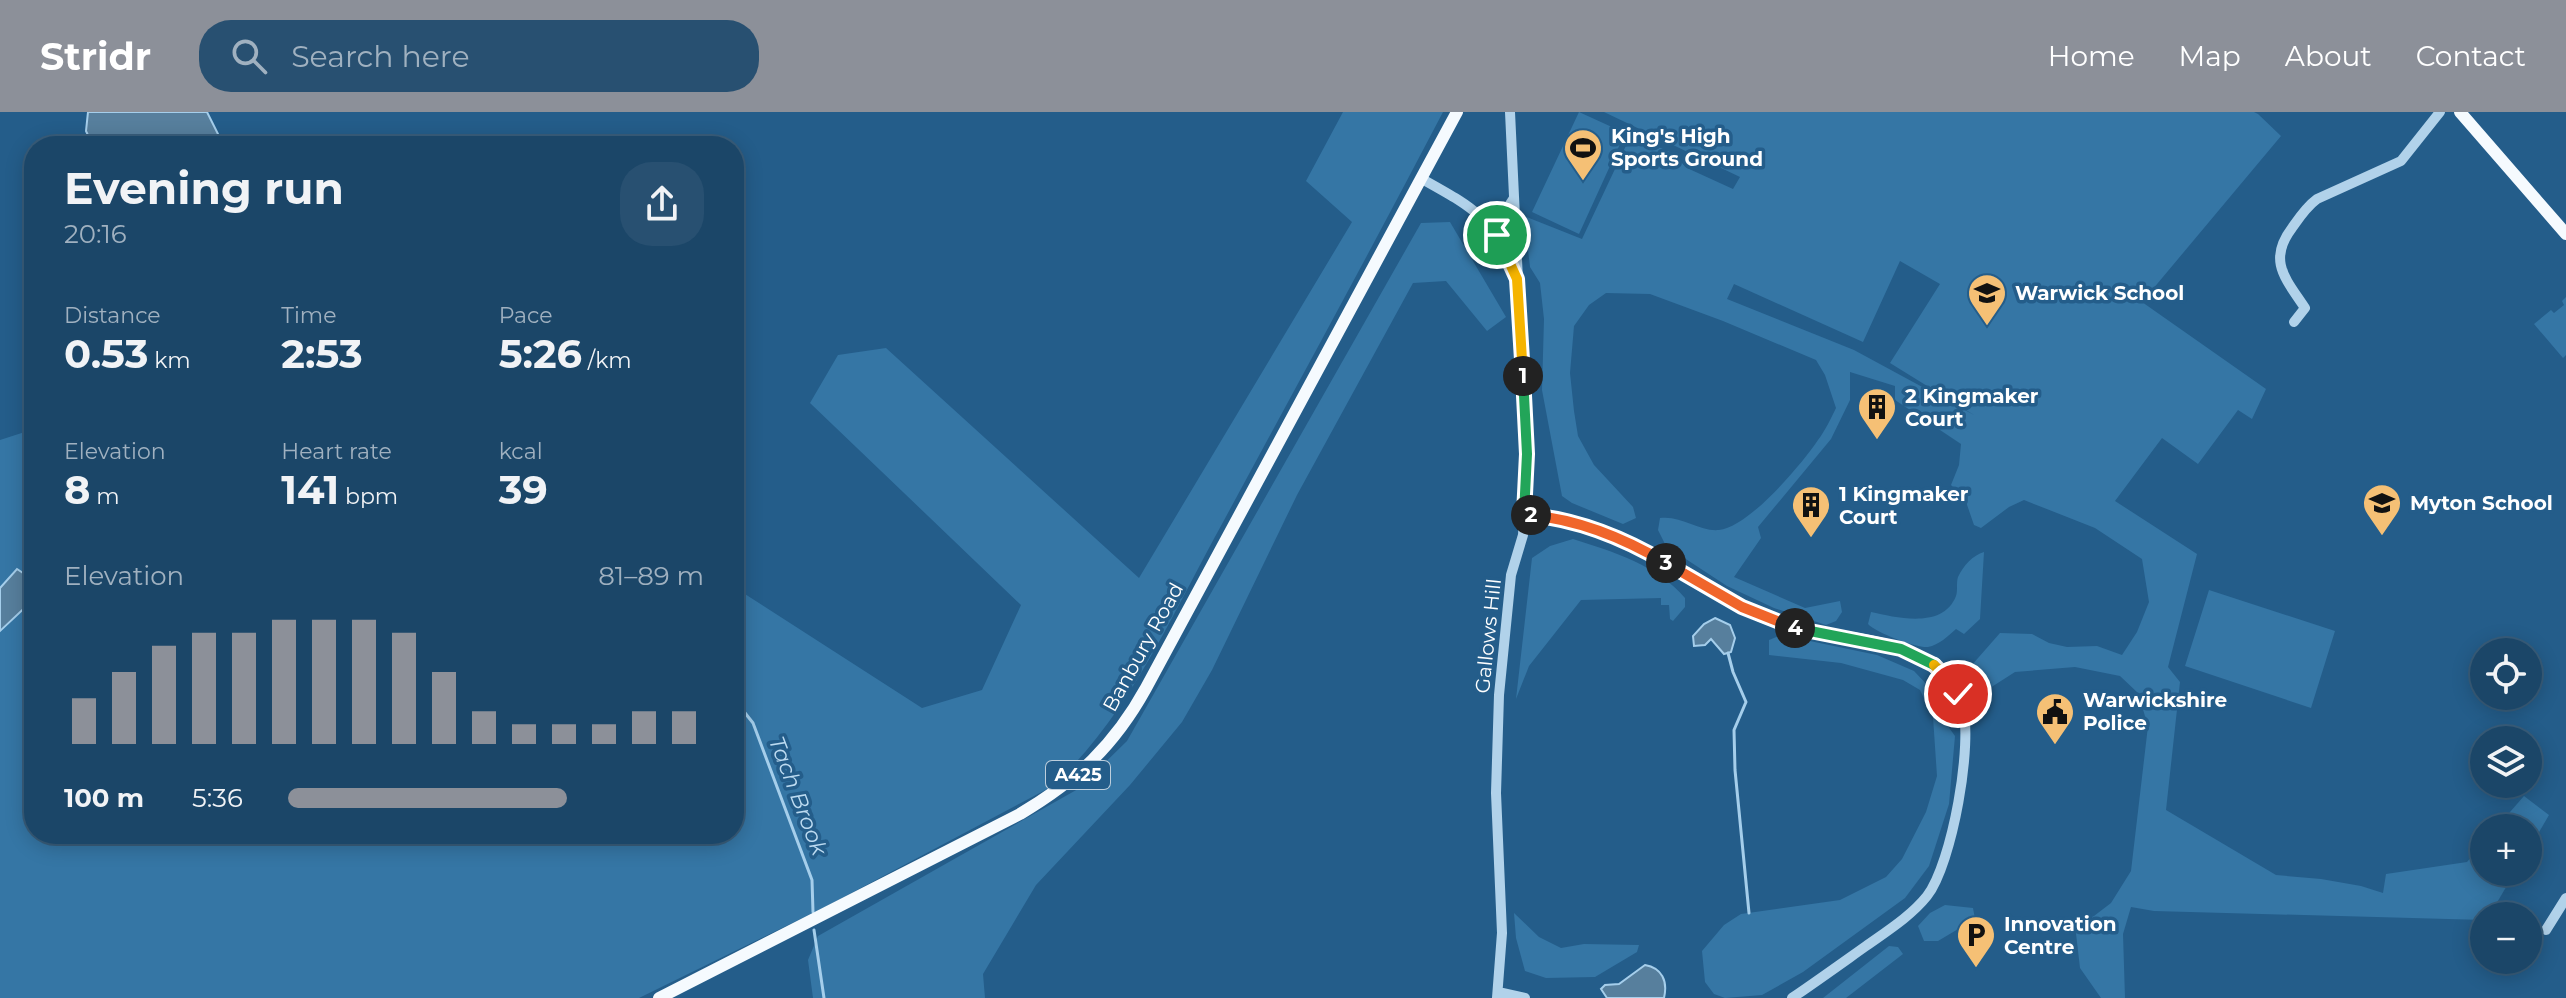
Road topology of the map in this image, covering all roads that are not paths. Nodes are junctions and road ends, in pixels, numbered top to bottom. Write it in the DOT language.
graph roads {
  1 [pos="1457,112"];
  2 [pos="1510,112"];
  3 [pos="2440,112"];
  4 [pos="2460,112"];
  5 [pos="1422,179"];
  6 [pos="1514,198"];
  7 [pos="1489,223"];
  8 [pos="2566,234"];
  9 [pos="1517,279"];
  10 [pos="2294,322"];
  11 [pos="1524,514"];
  12 [pos="2566,898"];
  13 [pos="2561,917"];
  14 [pos="2546,930"];
  15 [pos="1497,995"];
  16 [pos="659,998"];
  17 [pos="1525,998"];
  18 [pos="1792,998"];
  1 -- 5 [label="main road, Banbury Road / A425"];
  2 -- 6 [label="street, Gallows Hill"];
  3 -- 10 [label="street"];
  4 -- 8 [label="main road"];
  5 -- 7 [label="street, Gallows Hill"];
  5 -- 16 [label="main road, Banbury Road / A425"];
  6 -- 7 [label="street"];
  6 -- 9 [label="street, Gallows Hill"];
  7 -- 9 [label="street, Gallows Hill"];
  9 -- 11 [label="street, Gallows Hill"];
  11 -- 15 [label="street, Gallows Hill"];
  11 -- 18 [label="street"];
  12 -- 13 [label="street"];
  13 -- 14 [label="street"];
  15 -- 17 [label="street"];
}
